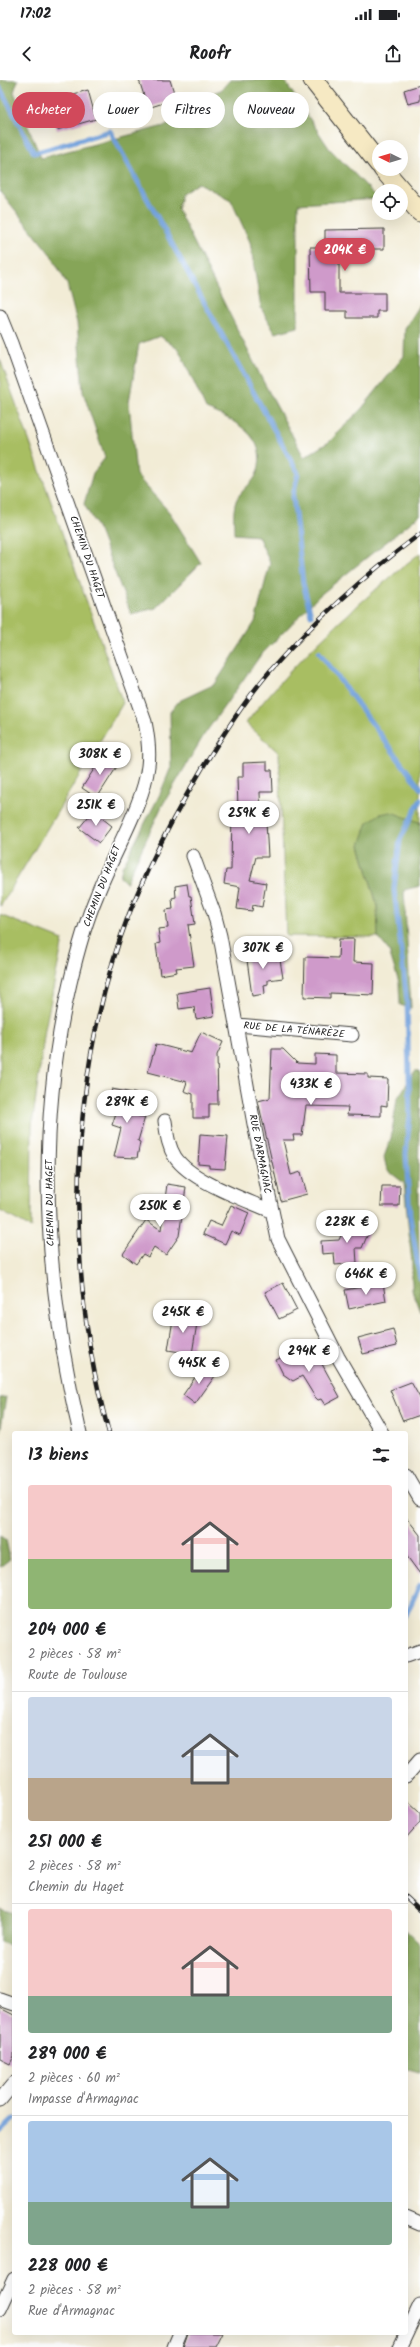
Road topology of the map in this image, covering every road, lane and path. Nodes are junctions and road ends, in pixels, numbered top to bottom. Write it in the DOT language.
graph roads {
  1 [pos="313,80"];
  2 [pos="372,155"];
  3 [pos="389,176"];
  4 [pos="420,212"];
  5 [pos="0,316"];
  6 [pos="193,856"];
  7 [pos="237,1025"];
  8 [pos="352,1035"];
  9 [pos="165,1121"];
  10 [pos="271,1211"];
  11 [pos="80,1431"];
  12 [pos="381,1431"];
  13 [pos="408,1478"];
  14 [pos="420,1499"];
  15 [pos="420,1651"];
  16 [pos="408,1655"];
  17 [pos="420,1760"];
  18 [pos="408,1774"];
  19 [pos="0,1999"];
  20 [pos="12,2003"];
  21 [pos="12,2085"];
  22 [pos="0,2100"];
  23 [pos="408,2219"];
  24 [pos="420,2224"];
  25 [pos="12,2283"];
  26 [pos="420,2305"];
  27 [pos="0,2309"];
  28 [pos="408,2330"];
  29 [pos="179,2335"];
  30 [pos="406,2335"];
  31 [pos="174,2347"];
  32 [pos="400,2347"];
  1 -- 2 [label="main road"];
  3 -- 4 [label="main road"];
  5 -- 11 [label="street, CHEMIN DU HAGET"];
  6 -- 7 [label="street, RUE D'ARMAGNAC"];
  7 -- 8 [label="street, RUE DE LA TÉNARÈZE"];
  7 -- 10 [label="street, RUE D'ARMAGNAC"];
  9 -- 10 [label="street"];
  10 -- 12 [label="street, RUE D'ARMAGNAC"];
  13 -- 14 [label="street"];
  15 -- 16 [label="street"];
  17 -- 18 [label="street"];
  19 -- 20 [label="street"];
  21 -- 22 [label="street"];
  23 -- 24 [label="street"];
  25 -- 27 [label="street"];
  26 -- 28 [label="street"];
  29 -- 31 [label="street"];
  30 -- 32 [label="street"];
}
